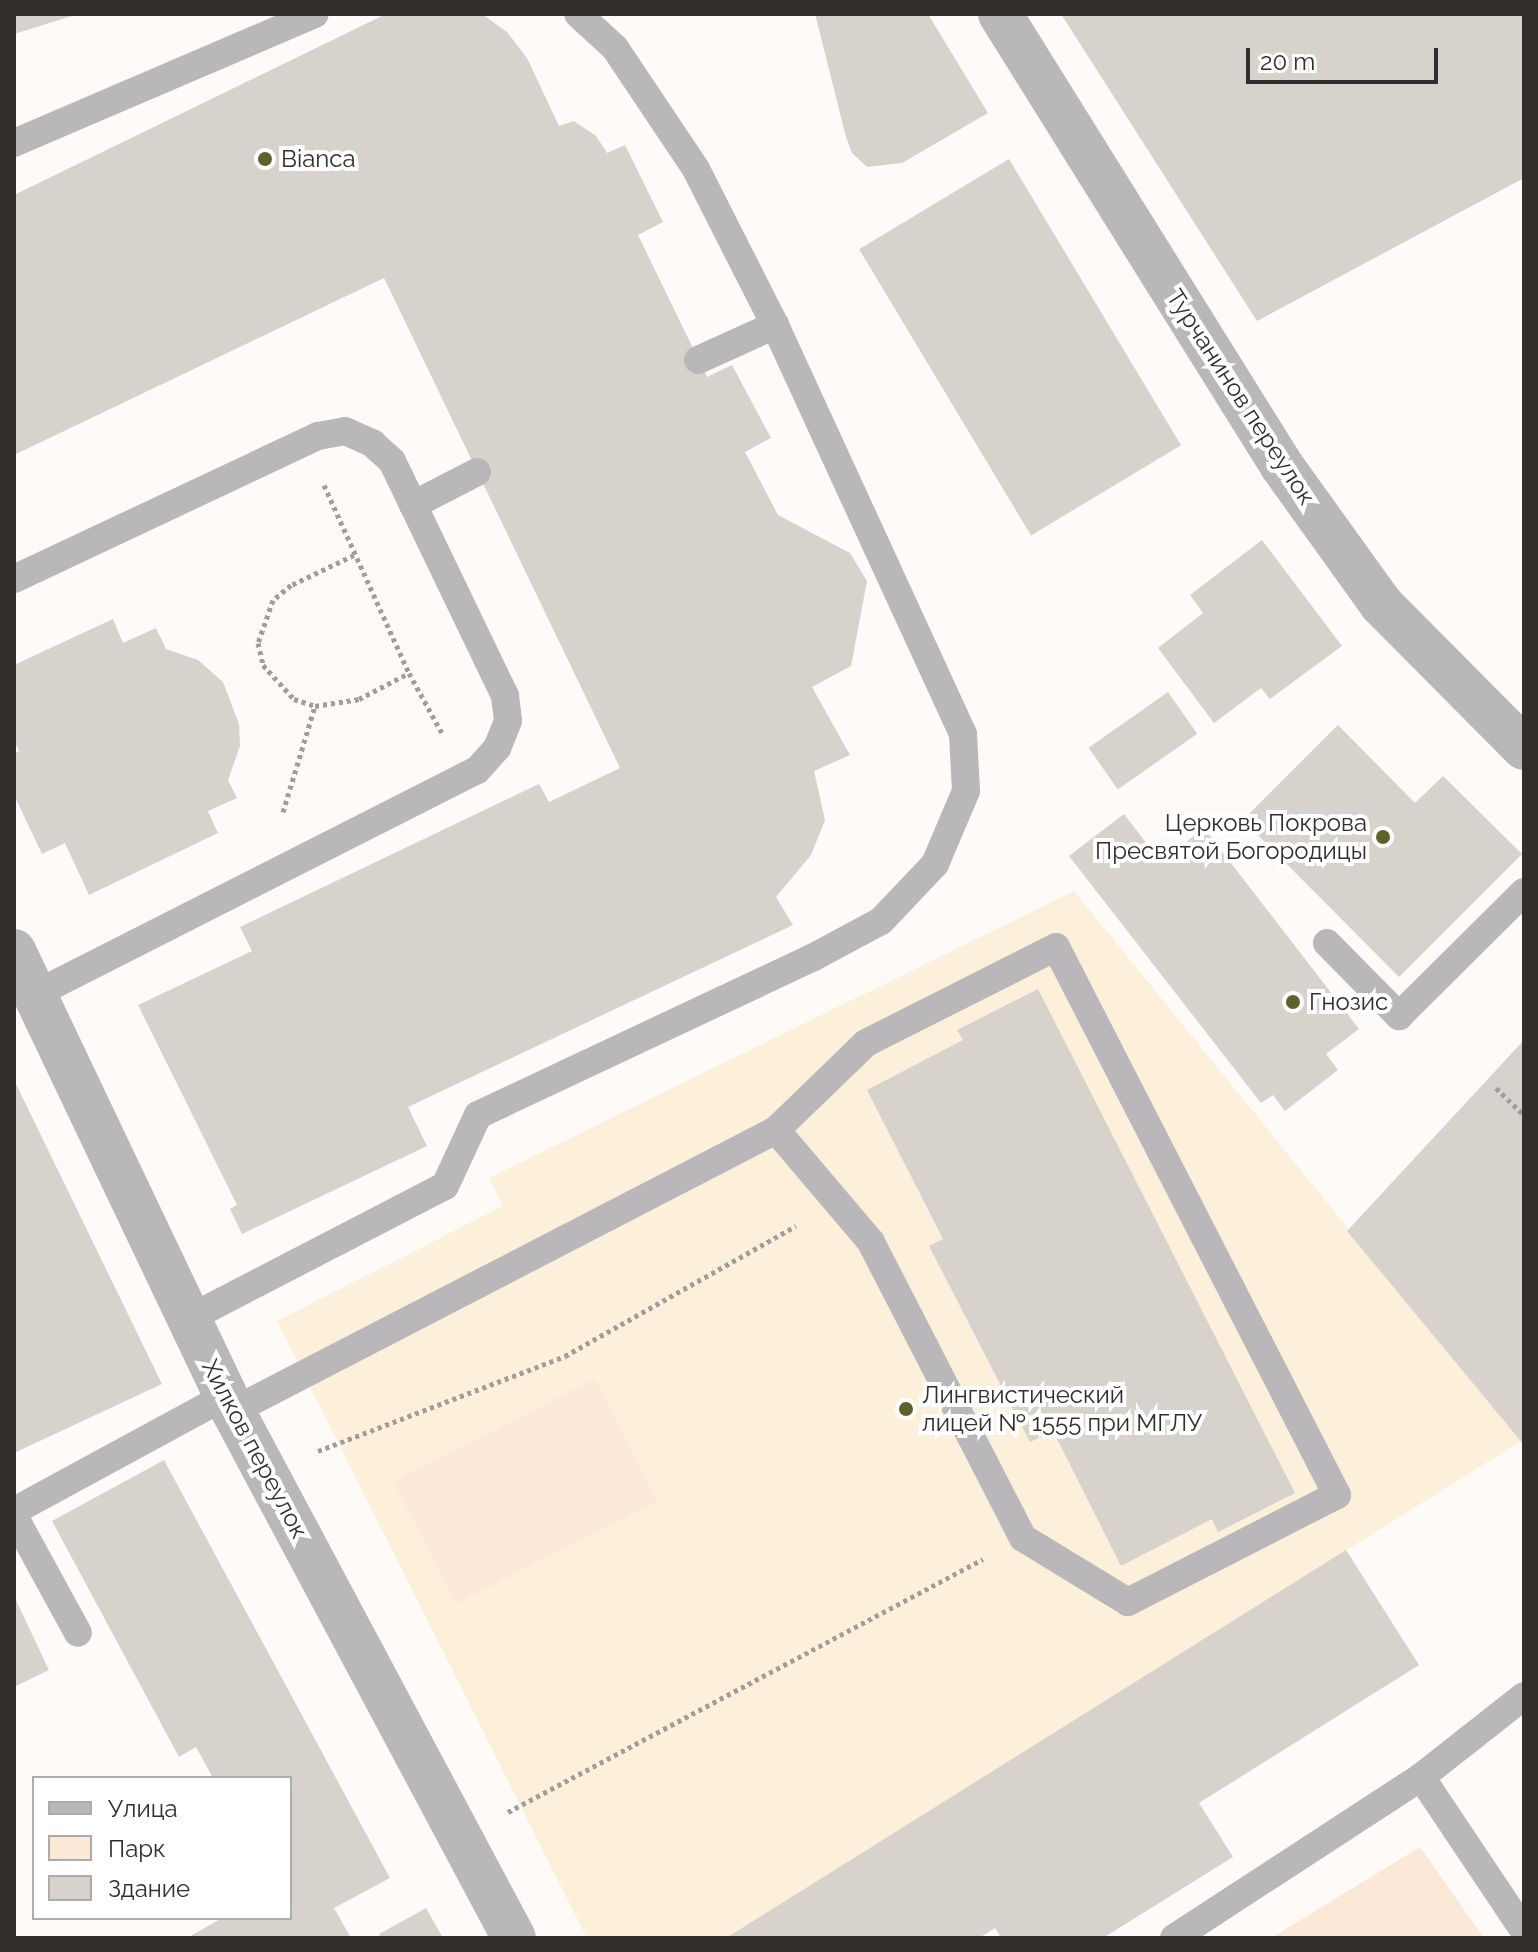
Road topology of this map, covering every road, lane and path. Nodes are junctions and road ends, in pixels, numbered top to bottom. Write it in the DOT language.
graph roads {
  1 [pos="315,14"];
  2 [pos="578,14"];
  3 [pos="1000,14"];
  4 [pos="14,143"];
  5 [pos="775,325"];
  6 [pos="698,360"];
  7 [pos="305,442"];
  8 [pos="477,472"];
  9 [pos="413,505"];
  10 [pos="354,555"];
  11 [pos="14,579"];
  12 [pos="409,673"];
  13 [pos="315,706"];
  14 [pos="1524,748"];
  15 [pos="465,776"];
  16 [pos="263,880"];
  17 [pos="1524,892"];
  18 [pos="1327,943"];
  19 [pos="20,965"];
  20 [pos="1496,1088"];
  21 [pos="1524,1115"];
  22 [pos="776,1130"];
  23 [pos="838,1202"];
  24 [pos="188,1319"];
  25 [pos="230,1404"];
  26 [pos="313,1454"];
  27 [pos="14,1513"];
  28 [pos="1023,1538"];
  29 [pos="78,1633"];
  30 [pos="1524,1696"];
  31 [pos="1421,1777"];
  32 [pos="520,1805"];
  33 [pos="1524,1931"];
  34 [pos="514,1938"];
  35 [pos="1174,1938"];
  1 -- 4 [label="lane"];
  2 -- 5 [label="lane"];
  3 -- 14 [label="street, Турчанинов переулок"];
  5 -- 6 [label="lane"];
  5 -- 24 [label="lane"];
  7 -- 9 [label="lane"];
  7 -- 10 [label="path"];
  7 -- 11 [label="lane"];
  8 -- 9 [label="lane"];
  9 -- 15 [label="lane"];
  10 -- 12 [label="path"];
  10 -- 13 [label="path"];
  12 -- 13 [label="path"];
  12 -- 15 [label="path"];
  13 -- 16 [label="path"];
  15 -- 16 [label="lane"];
  16 -- 19 [label="lane"];
  17 -- 18 [label="lane"];
  19 -- 24 [label="street, Хилков переулок"];
  20 -- 21 [label="path"];
  22 -- 23 [label="lane"];
  22 -- 25 [label="lane"];
  22 -- 28 [label="lane"];
  23 -- 26 [label="path"];
  23 -- 28 [label="lane"];
  24 -- 25 [label="street, Хилков переулок"];
  25 -- 27 [label="lane"];
  25 -- 34 [label="street, Хилков переулок"];
  27 -- 29 [label="lane"];
  28 -- 32 [label="path"];
  30 -- 31 [label="lane"];
  31 -- 33 [label="lane"];
  31 -- 35 [label="lane"];
}
